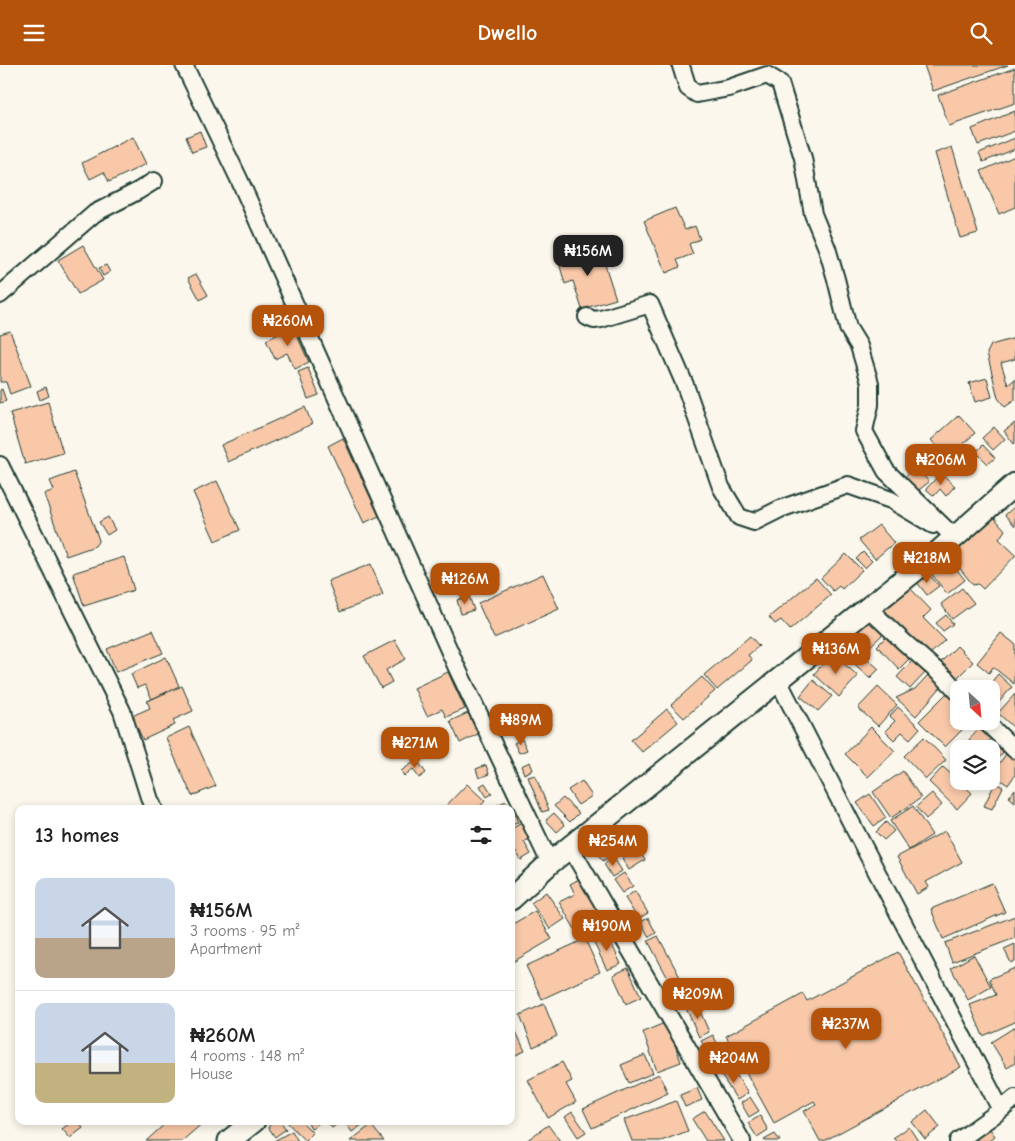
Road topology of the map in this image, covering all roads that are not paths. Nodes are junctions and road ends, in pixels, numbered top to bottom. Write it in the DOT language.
graph roads {
  1 [pos="184,65"];
  2 [pos="681,66"];
  3 [pos="154,181"];
  4 [pos="0,295"];
  5 [pos="587,317"];
  6 [pos="0,465"];
  7 [pos="1015,484"];
  8 [pos="955,537"];
  9 [pos="868,608"];
  10 [pos="778,680"];
  11 [pos="950,683"];
  12 [pos="994,730"];
  13 [pos="1015,750"];
  14 [pos="152,805"];
  15 [pos="570,847"];
  16 [pos="550,863"];
  17 [pos="515,895"];
  18 [pos="1015,1098"];
  19 [pos="1001,1110"];
  20 [pos="742,1141"];
  21 [pos="958,1141"];
  1 -- 16 [label="street"];
  2 -- 8 [label="street"];
  3 -- 4 [label="street"];
  5 -- 8 [label="street"];
  6 -- 14 [label="street"];
  7 -- 8 [label="street"];
  8 -- 9 [label="street"];
  9 -- 10 [label="street"];
  9 -- 11 [label="street"];
  10 -- 15 [label="street"];
  10 -- 19 [label="street"];
  12 -- 13 [label="street"];
  15 -- 16 [label="street"];
  15 -- 20 [label="street"];
  16 -- 17 [label="street"];
  18 -- 19 [label="street"];
  19 -- 21 [label="street"];
}
